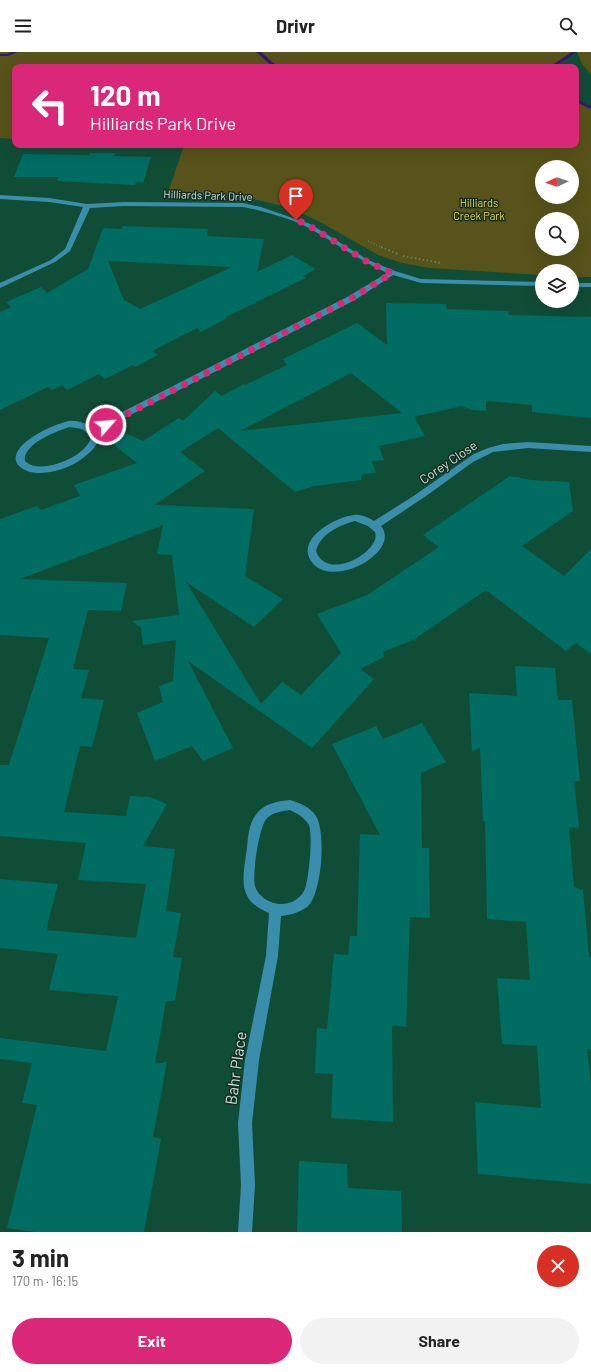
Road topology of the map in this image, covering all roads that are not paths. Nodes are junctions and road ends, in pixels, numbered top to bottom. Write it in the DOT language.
graph roads {
  1 [pos="0,197"];
  2 [pos="88,206"];
  3 [pos="392,273"];
  4 [pos="535,284"];
  5 [pos="579,285"];
  6 [pos="591,285"];
  7 [pos="0,286"];
  8 [pos="93,431"];
  9 [pos="591,449"];
  10 [pos="375,525"];
  11 [pos="275,910"];
  12 [pos="245,1232"];
  1 -- 2 [label="street, Hilliards Park Drive"];
  2 -- 3 [label="street, Hilliards Park Drive"];
  2 -- 7 [label="street"];
  3 -- 4 [label="street, Hilliards Park Drive"];
  3 -- 8 [label="street"];
  5 -- 6 [label="street"];
  8 -- 8 [label="street"];
  9 -- 10 [label="street, Corey Close"];
  10 -- 10 [label="street"];
  11 -- 11 [label="street"];
  11 -- 12 [label="street, Bahr Place"];
}
